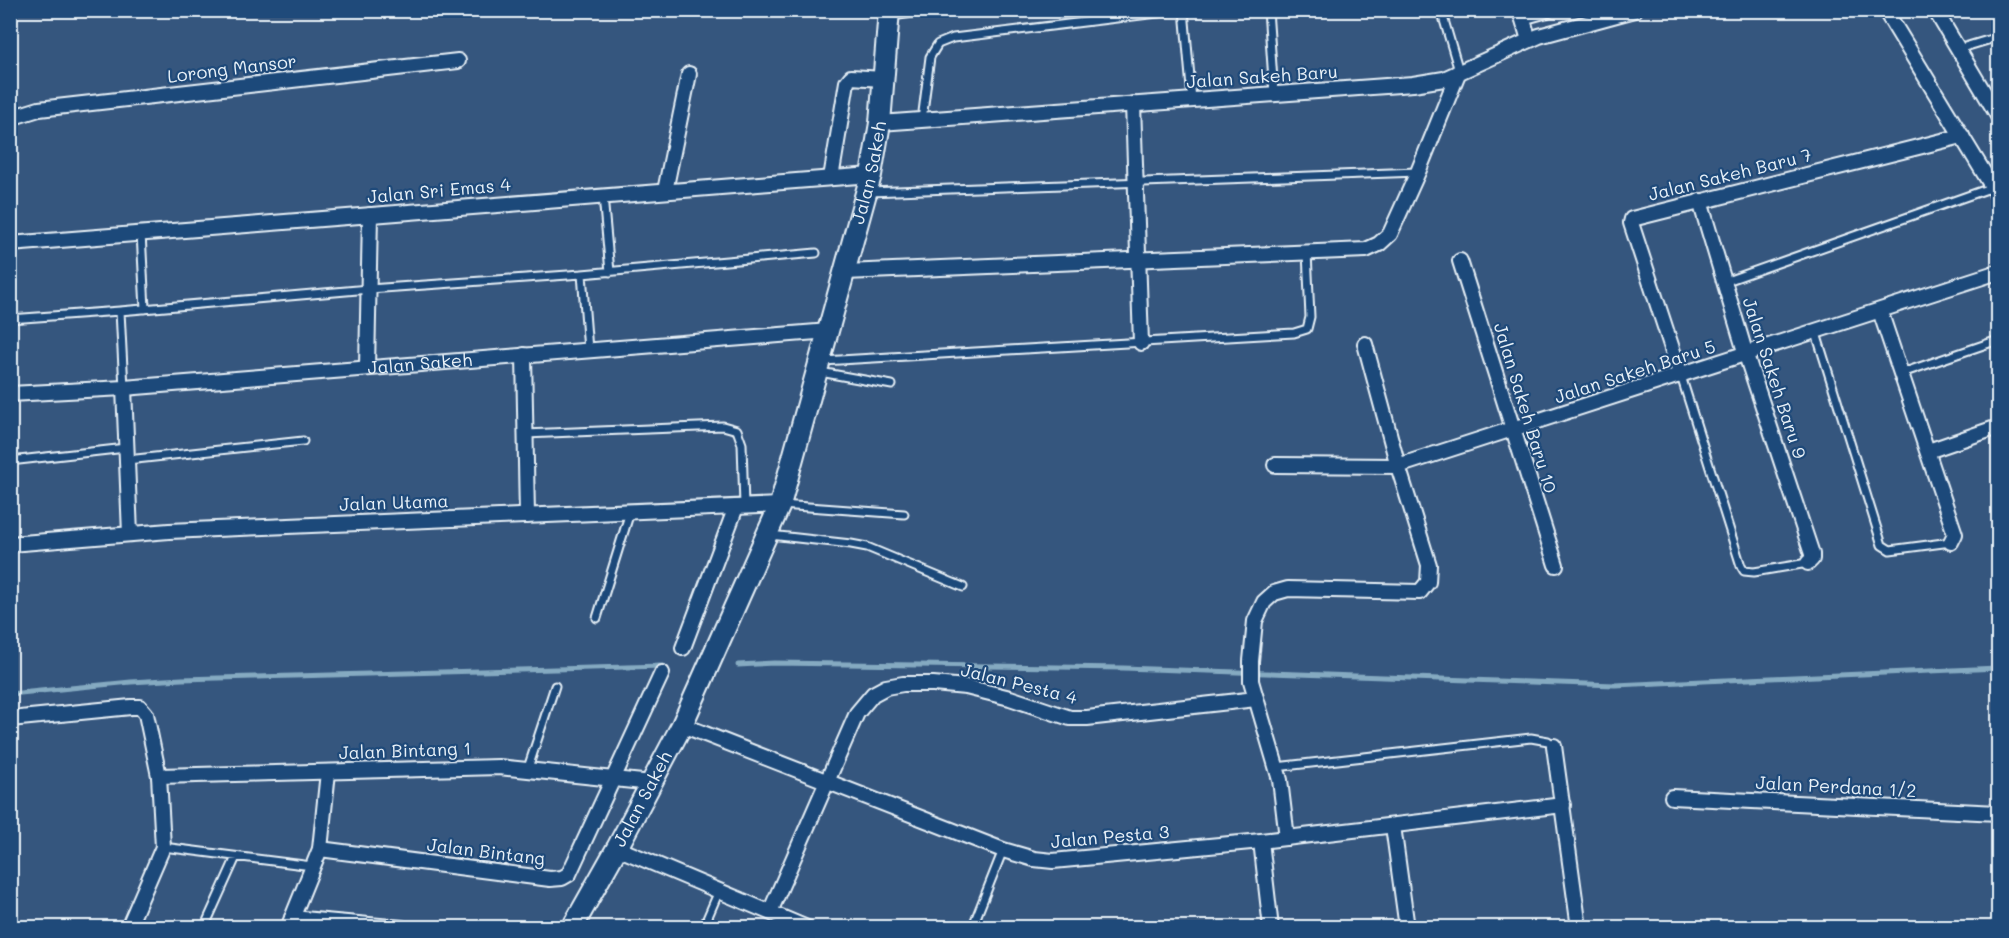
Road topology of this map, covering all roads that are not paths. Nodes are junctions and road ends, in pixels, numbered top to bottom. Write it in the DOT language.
graph roads {
  1 [pos="934,10"];
  2 [pos="1183,10"];
  3 [pos="1268,10"];
  4 [pos="1441,10"];
  5 [pos="1547,10"];
  6 [pos="1635,10"];
  7 [pos="1885,10"];
  8 [pos="1935,10"];
  9 [pos="889,14"];
  10 [pos="1521,14"];
  11 [pos="1998,37"];
  12 [pos="1529,40"];
  13 [pos="1957,50"];
  14 [pos="458,61"];
  15 [pos="1459,72"];
  16 [pos="689,74"];
  17 [pos="884,79"];
  18 [pos="1274,94"];
  19 [pos="1192,100"];
  20 [pos="1133,104"];
  21 [pos="1998,116"];
  22 [pos="10,118"];
  23 [pos="922,120"];
  24 [pos="880,123"];
  25 [pos="1962,136"];
  26 [pos="1418,172"];
  27 [pos="831,178"];
  28 [pos="1136,182"];
  29 [pos="869,184"];
  30 [pos="665,191"];
  31 [pos="1996,192"];
  32 [pos="603,196"];
  33 [pos="1700,201"];
  34 [pos="370,215"];
  35 [pos="141,233"];
  36 [pos="10,244"];
  37 [pos="1307,252"];
  38 [pos="816,253"];
  39 [pos="1138,259"];
  40 [pos="1460,261"];
  41 [pos="610,272"];
  42 [pos="845,272"];
  43 [pos="1998,272"];
  44 [pos="582,274"];
  45 [pos="1724,282"];
  46 [pos="369,289"];
  47 [pos="145,309"];
  48 [pos="120,311"];
  49 [pos="1880,311"];
  50 [pos="10,319"];
  51 [pos="829,331"];
  52 [pos="1816,333"];
  53 [pos="1998,340"];
  54 [pos="1141,343"];
  55 [pos="1365,344"];
  56 [pos="588,350"];
  57 [pos="1746,355"];
  58 [pos="524,356"];
  59 [pos="819,366"];
  60 [pos="367,368"];
  61 [pos="1902,373"];
  62 [pos="1681,376"];
  63 [pos="892,385"];
  64 [pos="124,388"];
  65 [pos="10,394"];
  66 [pos="1513,430"];
  67 [pos="1998,430"];
  68 [pos="525,434"];
  69 [pos="303,441"];
  70 [pos="1928,451"];
  71 [pos="127,454"];
  72 [pos="10,461"];
  73 [pos="1275,465"];
  74 [pos="1398,466"];
  75 [pos="780,505"];
  76 [pos="740,507"];
  77 [pos="630,511"];
  78 [pos="904,514"];
  79 [pos="527,516"];
  80 [pos="130,534"];
  81 [pos="767,535"];
  82 [pos="1951,542"];
  83 [pos="10,544"];
  84 [pos="1808,563"];
  85 [pos="1556,566"];
  86 [pos="963,587"];
  87 [pos="597,618"];
  88 [pos="683,648"];
  89 [pos="662,673"];
  90 [pos="555,686"];
  91 [pos="1256,699"];
  92 [pos="10,719"];
  93 [pos="682,725"];
  94 [pos="1554,746"];
  95 [pos="1276,767"];
  96 [pos="528,768"];
  97 [pos="328,772"];
  98 [pos="159,776"];
  99 [pos="614,779"];
  100 [pos="828,782"];
  101 [pos="652,783"];
  102 [pos="1672,797"];
  103 [pos="1563,806"];
  104 [pos="1998,813"];
  105 [pos="1393,826"];
  106 [pos="1287,838"];
  107 [pos="1260,841"];
  108 [pos="163,847"];
  109 [pos="617,848"];
  110 [pos="320,849"];
  111 [pos="1003,850"];
  112 [pos="236,857"];
  113 [pos="312,866"];
  114 [pos="718,891"];
  115 [pos="770,912"];
  116 [pos="290,922"];
  117 [pos="128,927"];
  118 [pos="204,927"];
  119 [pos="402,927"];
  120 [pos="572,927"];
  121 [pos="703,927"];
  122 [pos="807,927"];
  123 [pos="972,927"];
  124 [pos="1271,927"];
  125 [pos="1407,927"];
  126 [pos="1579,927"];
  1 -- 9 [label="lane"];
  2 -- 19 [label="lane"];
  2 -- 23 [label="lane"];
  3 -- 18 [label="lane"];
  4 -- 15 [label="lane"];
  5 -- 10 [label="street"];
  6 -- 12 [label="street, Jalan Sakeh Baru"];
  7 -- 25 [label="street"];
  8 -- 13 [label="street"];
  9 -- 17 [label="street, Jalan Sakeh"];
  10 -- 12 [label="street"];
  11 -- 13 [label="lane"];
  12 -- 15 [label="street, Jalan Sakeh Baru"];
  13 -- 21 [label="street"];
  14 -- 22 [label="street, Lorong Mansor"];
  15 -- 18 [label="street, Jalan Sakeh Baru"];
  15 -- 26 [label="street"];
  16 -- 30 [label="street"];
  17 -- 24 [label="street, Jalan Sakeh"];
  17 -- 27 [label="street"];
  18 -- 19 [label="street, Jalan Sakeh Baru"];
  19 -- 20 [label="street, Jalan Sakeh Baru"];
  20 -- 23 [label="street, Jalan Sakeh Baru"];
  20 -- 28 [label="street"];
  23 -- 24 [label="street, Jalan Sakeh Baru"];
  24 -- 29 [label="street, Jalan Sakeh"];
  25 -- 31 [label="street"];
  25 -- 33 [label="street, Jalan Sakeh Baru 7"];
  26 -- 28 [label="lane"];
  26 -- 37 [label="street"];
  27 -- 29 [label="street, Jalan Sri Emas 4"];
  27 -- 30 [label="street, Jalan Sri Emas 4"];
  28 -- 29 [label="lane"];
  28 -- 39 [label="street"];
  29 -- 42 [label="street, Jalan Sakeh"];
  30 -- 32 [label="street, Jalan Sri Emas 4"];
  31 -- 45 [label="lane"];
  32 -- 34 [label="street, Jalan Sri Emas 4"];
  32 -- 41 [label="lane"];
  33 -- 45 [label="street, Jalan Sakeh Baru 9"];
  33 -- 62 [label="street, Jalan Sakeh Baru 7"];
  34 -- 35 [label="street, Jalan Sri Emas 4"];
  34 -- 46 [label="street"];
  35 -- 36 [label="street, Jalan Sri Emas 4"];
  35 -- 47 [label="lane"];
  37 -- 39 [label="street"];
  37 -- 54 [label="lane"];
  38 -- 41 [label="lane"];
  39 -- 42 [label="street"];
  39 -- 54 [label="street"];
  40 -- 66 [label="street, Jalan Sakeh Baru 10"];
  41 -- 44 [label="lane"];
  42 -- 51 [label="street, Jalan Sakeh"];
  43 -- 49 [label="street, Jalan Sakeh Baru 5"];
  44 -- 46 [label="lane"];
  44 -- 56 [label="lane"];
  45 -- 57 [label="street, Jalan Sakeh Baru 9"];
  46 -- 47 [label="lane"];
  46 -- 60 [label="street"];
  47 -- 48 [label="lane"];
  48 -- 50 [label="lane"];
  48 -- 64 [label="lane"];
  49 -- 52 [label="street, Jalan Sakeh Baru 5"];
  49 -- 61 [label="street"];
  51 -- 56 [label="street, Jalan Sakeh"];
  51 -- 59 [label="street, Jalan Sakeh"];
  52 -- 57 [label="street, Jalan Sakeh Baru 5"];
  52 -- 82 [label="lane"];
  53 -- 61 [label="lane"];
  54 -- 59 [label="lane"];
  55 -- 74 [label="street"];
  56 -- 58 [label="street, Jalan Sakeh"];
  57 -- 62 [label="street, Jalan Sakeh Baru 5"];
  57 -- 84 [label="street, Jalan Sakeh Baru 9"];
  58 -- 60 [label="street, Jalan Sakeh"];
  58 -- 68 [label="street"];
  59 -- 63 [label="lane"];
  59 -- 75 [label="street, Jalan Sakeh"];
  60 -- 64 [label="street, Jalan Sakeh"];
  61 -- 70 [label="street"];
  62 -- 66 [label="street, Jalan Sakeh Baru 5"];
  62 -- 84 [label="lane"];
  64 -- 65 [label="street, Jalan Sakeh"];
  64 -- 71 [label="street"];
  66 -- 74 [label="street, Jalan Sakeh Baru 5"];
  66 -- 85 [label="street, Jalan Sakeh Baru 10"];
  67 -- 70 [label="street"];
  68 -- 76 [label="lane"];
  68 -- 79 [label="street"];
  69 -- 71 [label="lane"];
  70 -- 82 [label="street"];
  71 -- 72 [label="lane"];
  71 -- 80 [label="street"];
  73 -- 74 [label="street, Jalan Sakeh Baru 5"];
  74 -- 91 [label="street"];
  75 -- 76 [label="street, Jalan Utama"];
  75 -- 78 [label="lane"];
  75 -- 81 [label="street, Jalan Sakeh"];
  76 -- 77 [label="street, Jalan Utama"];
  76 -- 88 [label="street"];
  77 -- 79 [label="street, Jalan Utama"];
  77 -- 87 [label="lane"];
  79 -- 80 [label="street, Jalan Utama"];
  80 -- 83 [label="street, Jalan Utama"];
  81 -- 86 [label="lane"];
  81 -- 93 [label="street, Jalan Sakeh"];
  89 -- 99 [label="street, Jalan Bintang"];
  90 -- 96 [label="lane"];
  91 -- 95 [label="street"];
  91 -- 100 [label="street, Jalan Pesta 4"];
  92 -- 98 [label="street"];
  93 -- 100 [label="street, Jalan Pesta 3"];
  93 -- 101 [label="street, Jalan Sakeh"];
  94 -- 95 [label="lane"];
  94 -- 103 [label="street"];
  95 -- 106 [label="street"];
  96 -- 97 [label="street, Jalan Bintang 1"];
  96 -- 99 [label="street, Jalan Bintang 1"];
  97 -- 98 [label="street, Jalan Bintang 1"];
  97 -- 110 [label="street"];
  98 -- 108 [label="street"];
  99 -- 101 [label="street, Jalan Bintang 1"];
  99 -- 110 [label="street, Jalan Bintang"];
  100 -- 111 [label="street, Jalan Pesta 3"];
  100 -- 115 [label="street, Jalan Pesta 4"];
  101 -- 109 [label="street, Jalan Sakeh"];
  102 -- 104 [label="street, Jalan Perdana 1/2"];
  103 -- 105 [label="street, Jalan Pesta 3"];
  103 -- 126 [label="street"];
  105 -- 106 [label="street, Jalan Pesta 3"];
  105 -- 125 [label="street"];
  106 -- 107 [label="street, Jalan Pesta 3"];
  107 -- 111 [label="street, Jalan Pesta 3"];
  107 -- 124 [label="street"];
  108 -- 112 [label="lane"];
  108 -- 117 [label="street"];
  109 -- 114 [label="street"];
  109 -- 120 [label="street, Jalan Sakeh"];
  110 -- 113 [label="street"];
  111 -- 123 [label="lane"];
  112 -- 113 [label="lane"];
  112 -- 118 [label="lane"];
  113 -- 116 [label="street"];
  114 -- 115 [label="street"];
  114 -- 121 [label="lane"];
  115 -- 122 [label="street"];
  116 -- 119 [label="street"];
}
